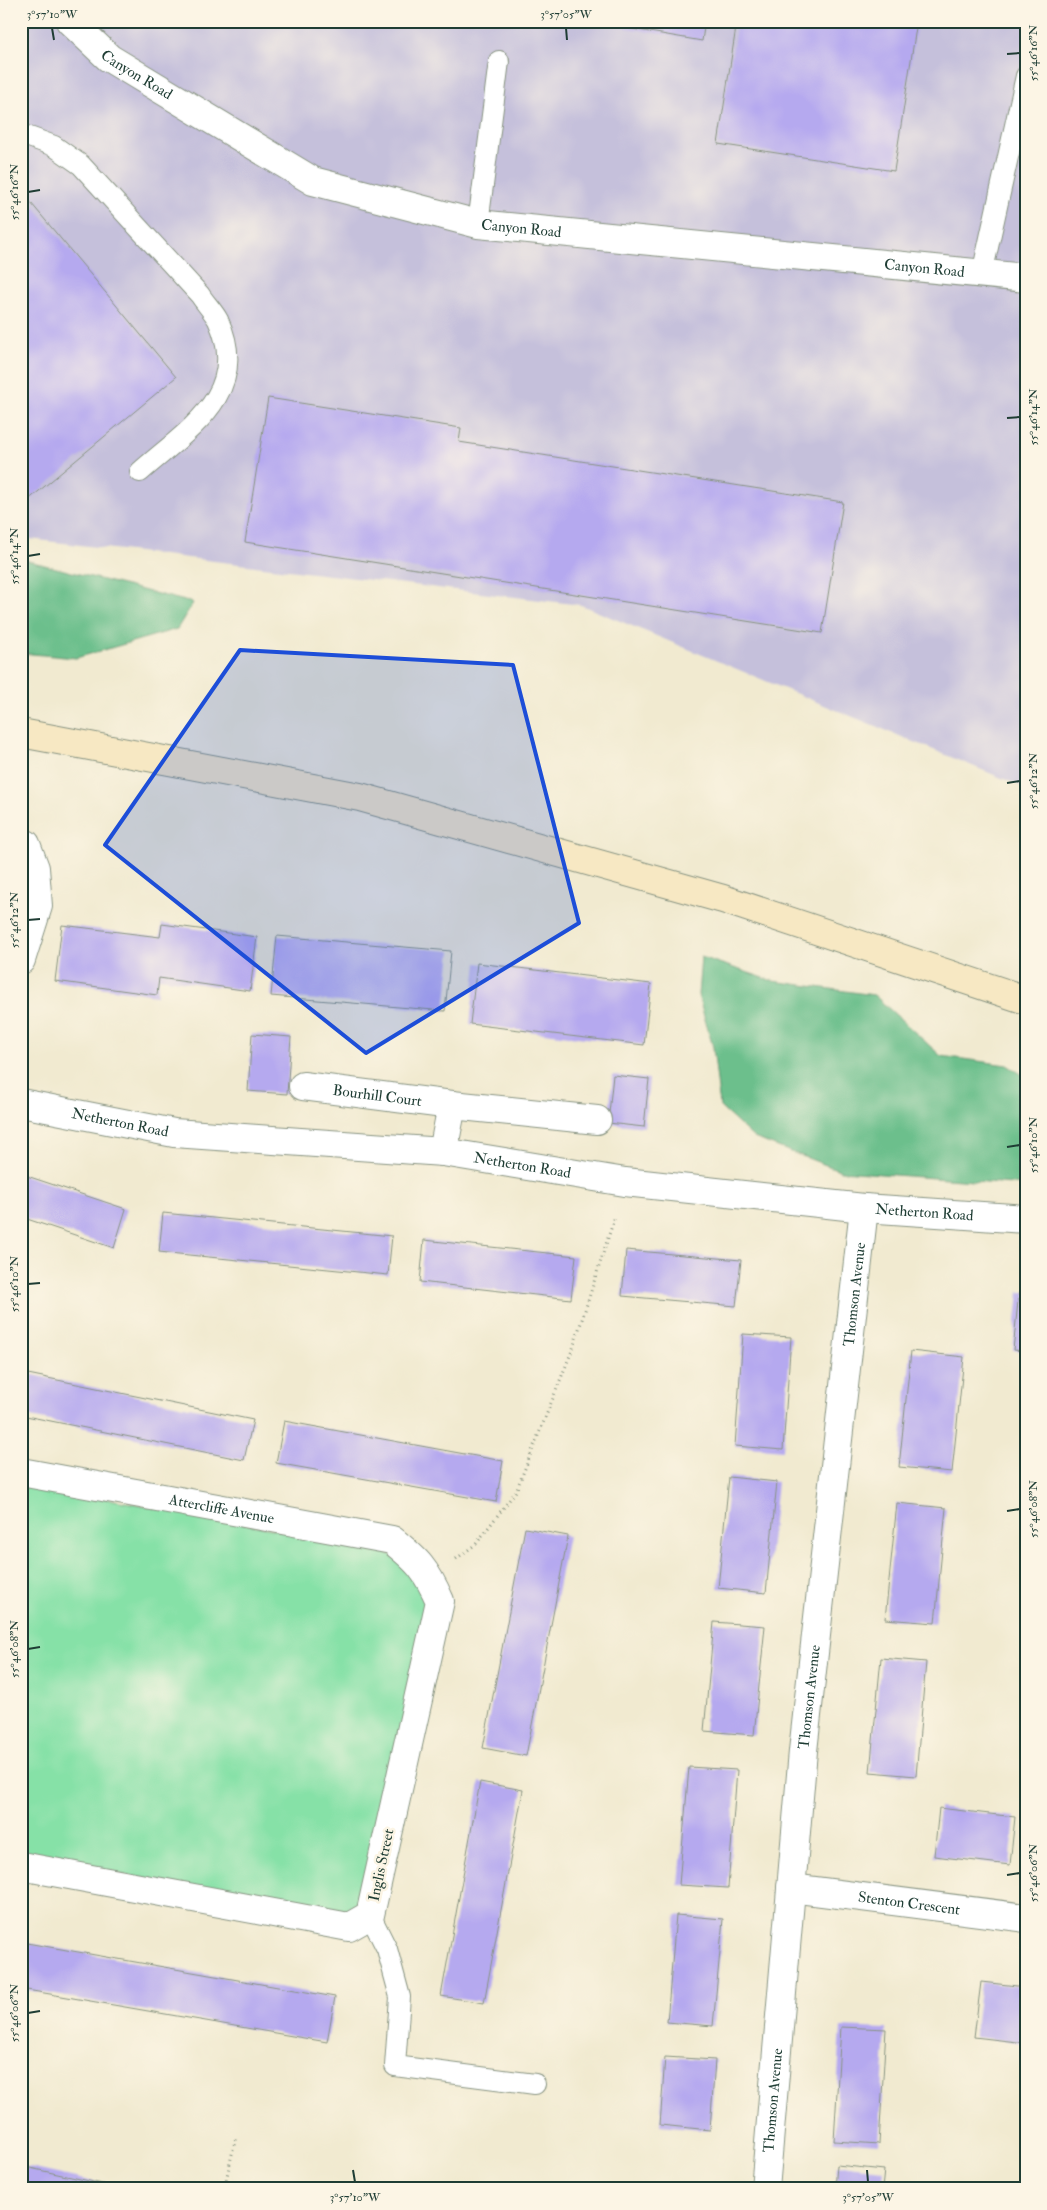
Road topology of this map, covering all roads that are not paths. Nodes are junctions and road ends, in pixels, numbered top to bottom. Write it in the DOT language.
graph roads {
  1 [pos="70,21"];
  2 [pos="499,61"];
  3 [pos="1026,76"];
  4 [pos="21,134"];
  5 [pos="478,224"];
  6 [pos="982,274"];
  7 [pos="1026,278"];
  8 [pos="140,472"];
  9 [pos="21,733"];
  10 [pos="21,842"];
  11 [pos="21,960"];
  12 [pos="1026,1000"];
  13 [pos="302,1086"];
  14 [pos="21,1103"];
  15 [pos="452,1104"];
  16 [pos="597,1120"];
  17 [pos="443,1152"];
  18 [pos="864,1208"];
  19 [pos="1026,1219"];
  20 [pos="21,1472"];
  21 [pos="423,1569"];
  22 [pos="21,1866"];
  23 [pos="791,1888"];
  24 [pos="370,1915"];
  25 [pos="1026,1918"];
  26 [pos="535,2084"];
  27 [pos="765,2189"];
  1 -- 5 [label="street, Canyon Road"];
  2 -- 5 [label="lane"];
  3 -- 6 [label="lane"];
  4 -- 8 [label="lane"];
  5 -- 6 [label="street, Canyon Road"];
  6 -- 7 [label="street, Canyon Road"];
  9 -- 12 [label="main road"];
  10 -- 11 [label="street"];
  13 -- 15 [label="street, Bourhill Court"];
  14 -- 17 [label="street, Netherton Road"];
  15 -- 16 [label="street, Bourhill Court"];
  15 -- 17 [label="street"];
  17 -- 18 [label="street, Netherton Road"];
  18 -- 19 [label="street, Netherton Road"];
  18 -- 23 [label="street, Thomson Avenue"];
  20 -- 21 [label="street, Attercliffe Avenue"];
  21 -- 24 [label="street, Inglis Street"];
  22 -- 24 [label="street, Inglis Street"];
  23 -- 25 [label="street, Stenton Crescent"];
  23 -- 27 [label="street, Thomson Avenue"];
  24 -- 26 [label="lane"];
}
